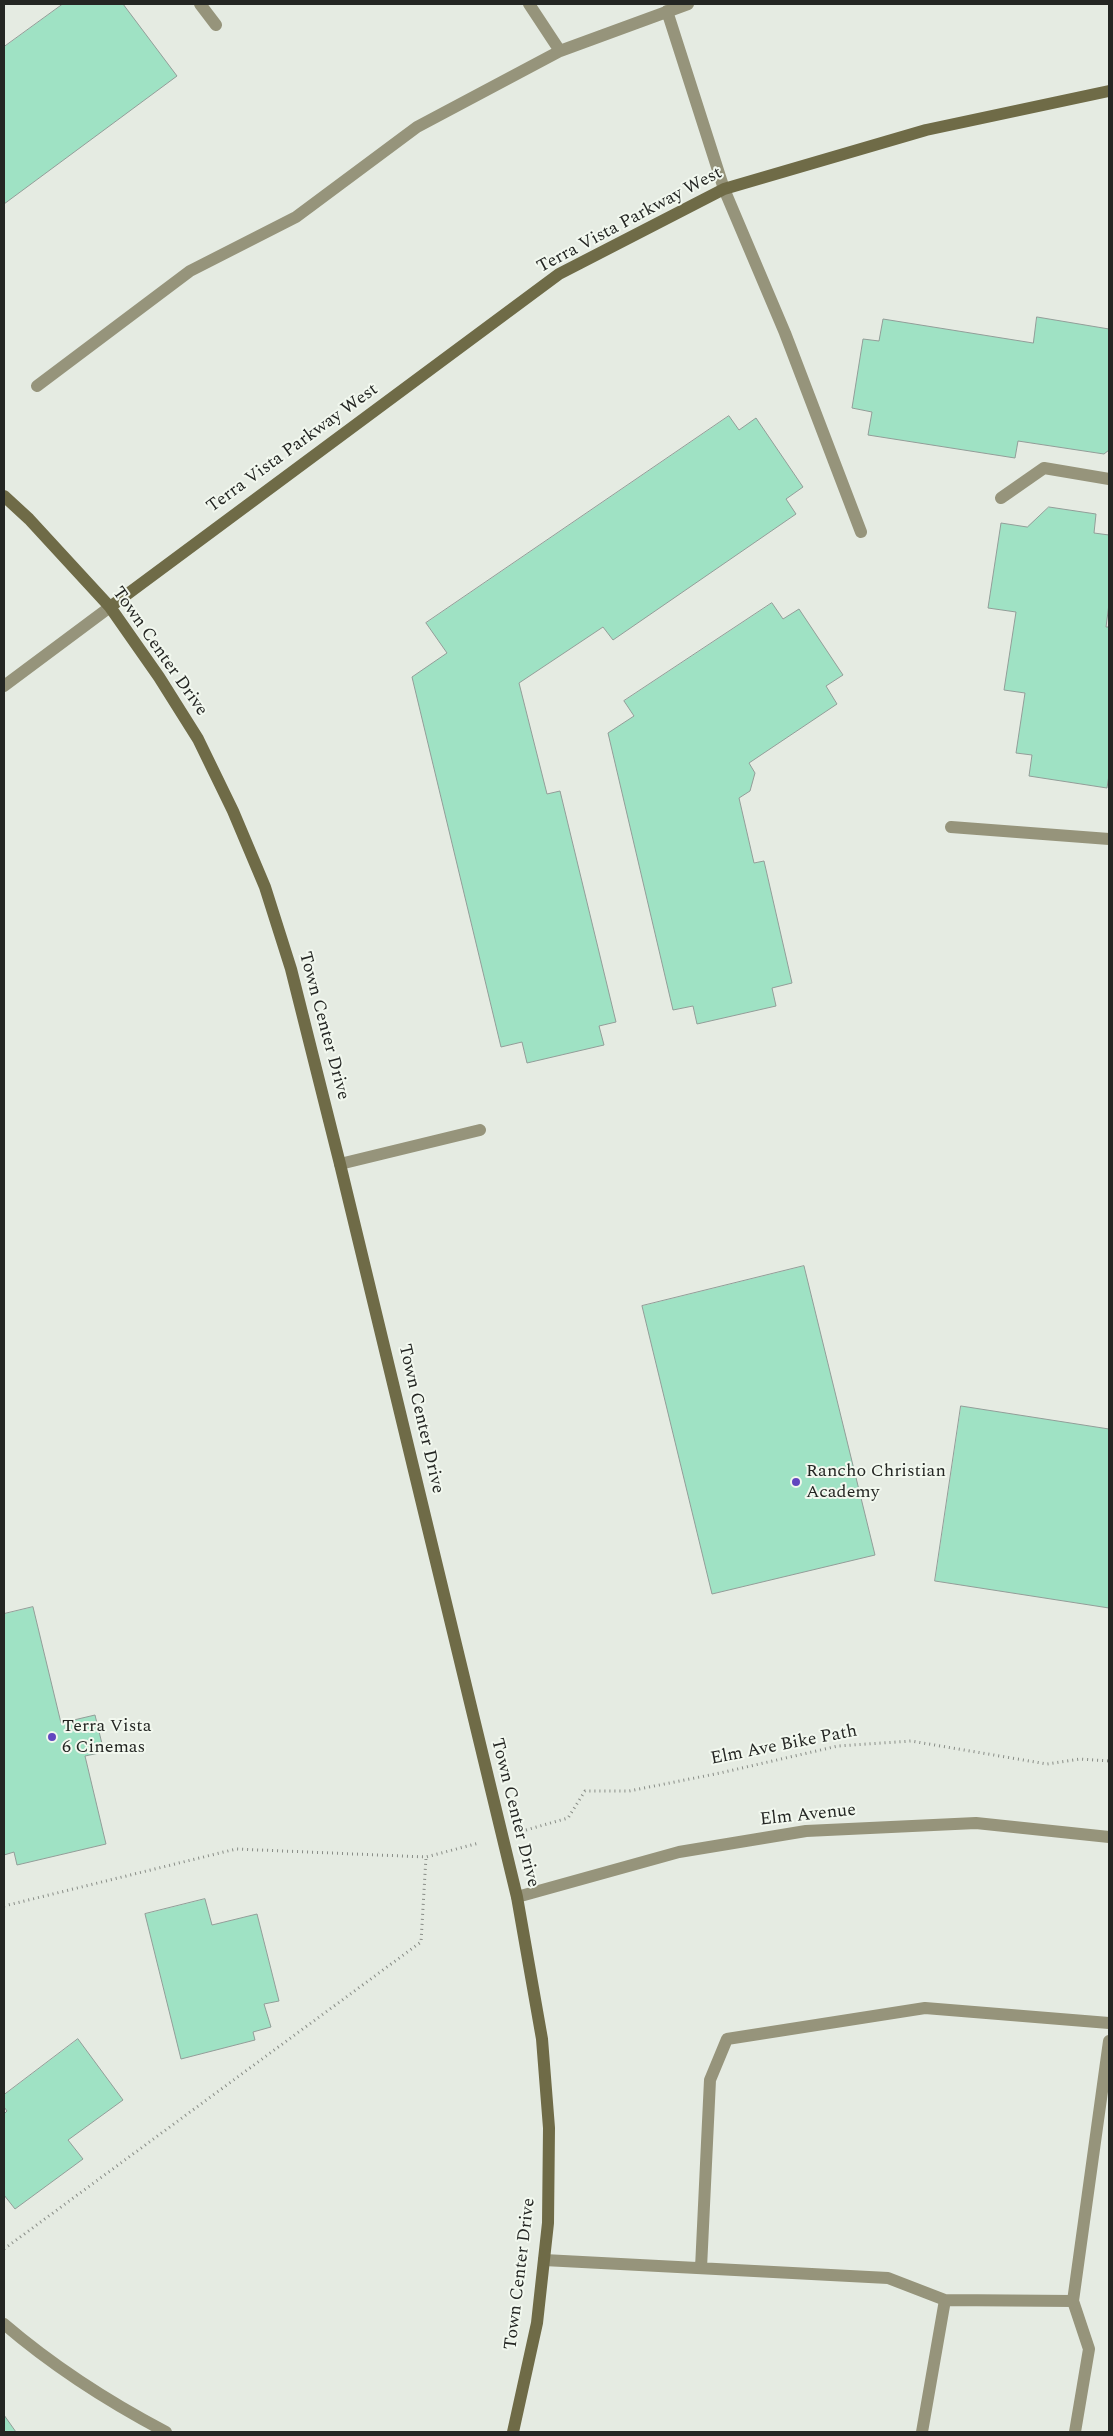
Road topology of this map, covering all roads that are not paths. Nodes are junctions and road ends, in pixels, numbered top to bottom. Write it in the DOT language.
graph roads {
  1 [pos="200,4"];
  2 [pos="528,4"];
  3 [pos="688,4"];
  4 [pos="667,12"];
  5 [pos="216,25"];
  6 [pos="560,51"];
  7 [pos="1109,91"];
  8 [pos="724,188"];
  9 [pos="37,386"];
  10 [pos="1109,479"];
  11 [pos="4,496"];
  12 [pos="1001,498"];
  13 [pos="861,532"];
  14 [pos="110,607"];
  15 [pos="4,686"];
  16 [pos="951,827"];
  17 [pos="1109,839"];
  18 [pos="480,1130"];
  19 [pos="340,1164"];
  20 [pos="1109,1837"];
  21 [pos="517,1897"];
  22 [pos="1109,2023"];
  23 [pos="1109,2041"];
  24 [pos="544,2260"];
  25 [pos="701,2268"];
  26 [pos="944,2300"];
  27 [pos="1073,2301"];
  28 [pos="4,2324"];
  29 [pos="166,2432"];
  30 [pos="513,2432"];
  31 [pos="922,2432"];
  32 [pos="1075,2432"];
  1 -- 5 [label="street"];
  2 -- 6 [label="street"];
  3 -- 4 [label="street"];
  4 -- 6 [label="street"];
  4 -- 8 [label="street"];
  6 -- 9 [label="street"];
  7 -- 8 [label="street, Terra Vista Parkway West"];
  8 -- 13 [label="street"];
  8 -- 14 [label="street, Terra Vista Parkway West"];
  10 -- 12 [label="street"];
  11 -- 14 [label="street, Town Center Drive"];
  14 -- 15 [label="street"];
  14 -- 19 [label="street, Town Center Drive"];
  16 -- 17 [label="street"];
  18 -- 19 [label="street"];
  19 -- 21 [label="street, Town Center Drive"];
  20 -- 21 [label="street, Elm Avenue"];
  21 -- 24 [label="street, Town Center Drive"];
  22 -- 25 [label="street"];
  23 -- 27 [label="street"];
  24 -- 25 [label="street"];
  24 -- 30 [label="street, Town Center Drive"];
  25 -- 26 [label="street"];
  26 -- 27 [label="street"];
  26 -- 31 [label="street"];
  27 -- 32 [label="street"];
  28 -- 29 [label="street"];
}
